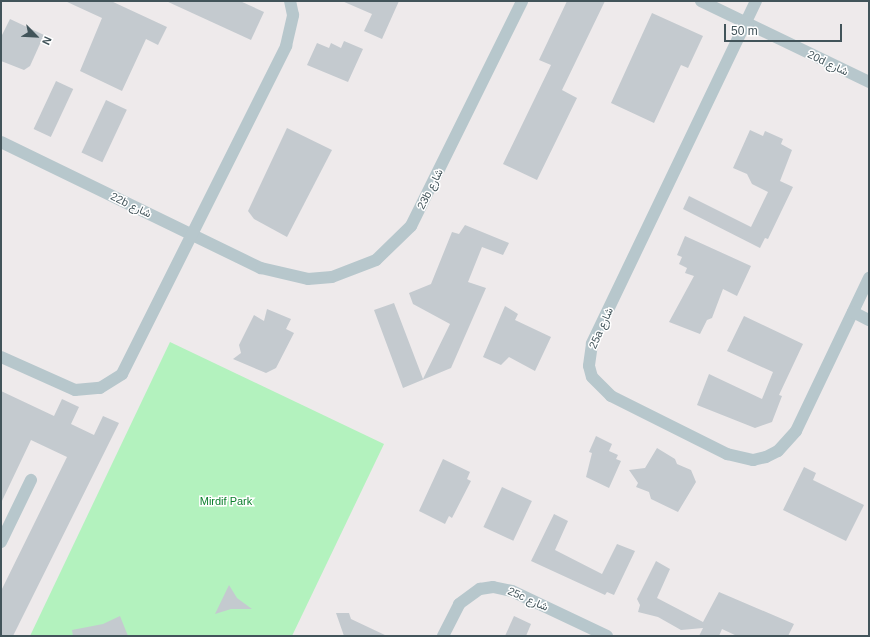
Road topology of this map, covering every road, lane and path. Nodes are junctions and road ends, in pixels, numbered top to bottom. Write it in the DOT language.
graph roads {
  1 [pos="290,1"];
  2 [pos="522,1"];
  3 [pos="701,1"];
  4 [pos="756,1"];
  5 [pos="746,23"];
  6 [pos="869,82"];
  7 [pos="1,142"];
  8 [pos="192,234"];
  9 [pos="261,268"];
  10 [pos="869,278"];
  11 [pos="853,312"];
  12 [pos="869,320"];
  13 [pos="1,358"];
  14 [pos="30,480"];
  15 [pos="1,542"];
  16 [pos="443,636"];
  17 [pos="607,636"];
  1 -- 8 [label="street"];
  2 -- 9 [label="street, 23b شارع"];
  3 -- 5 [label="street, 20d شارع"];
  4 -- 5 [label="street, 25a شارع"];
  5 -- 6 [label="street, 20d شارع"];
  5 -- 11 [label="street, 25a شارع"];
  7 -- 8 [label="street, 22b شارع"];
  8 -- 9 [label="street, 22b شارع"];
  8 -- 13 [label="street"];
  10 -- 11 [label="street, 25a شارع"];
  11 -- 12 [label="street"];
  14 -- 15 [label="street"];
  16 -- 17 [label="street, 25c شارع"];
}
